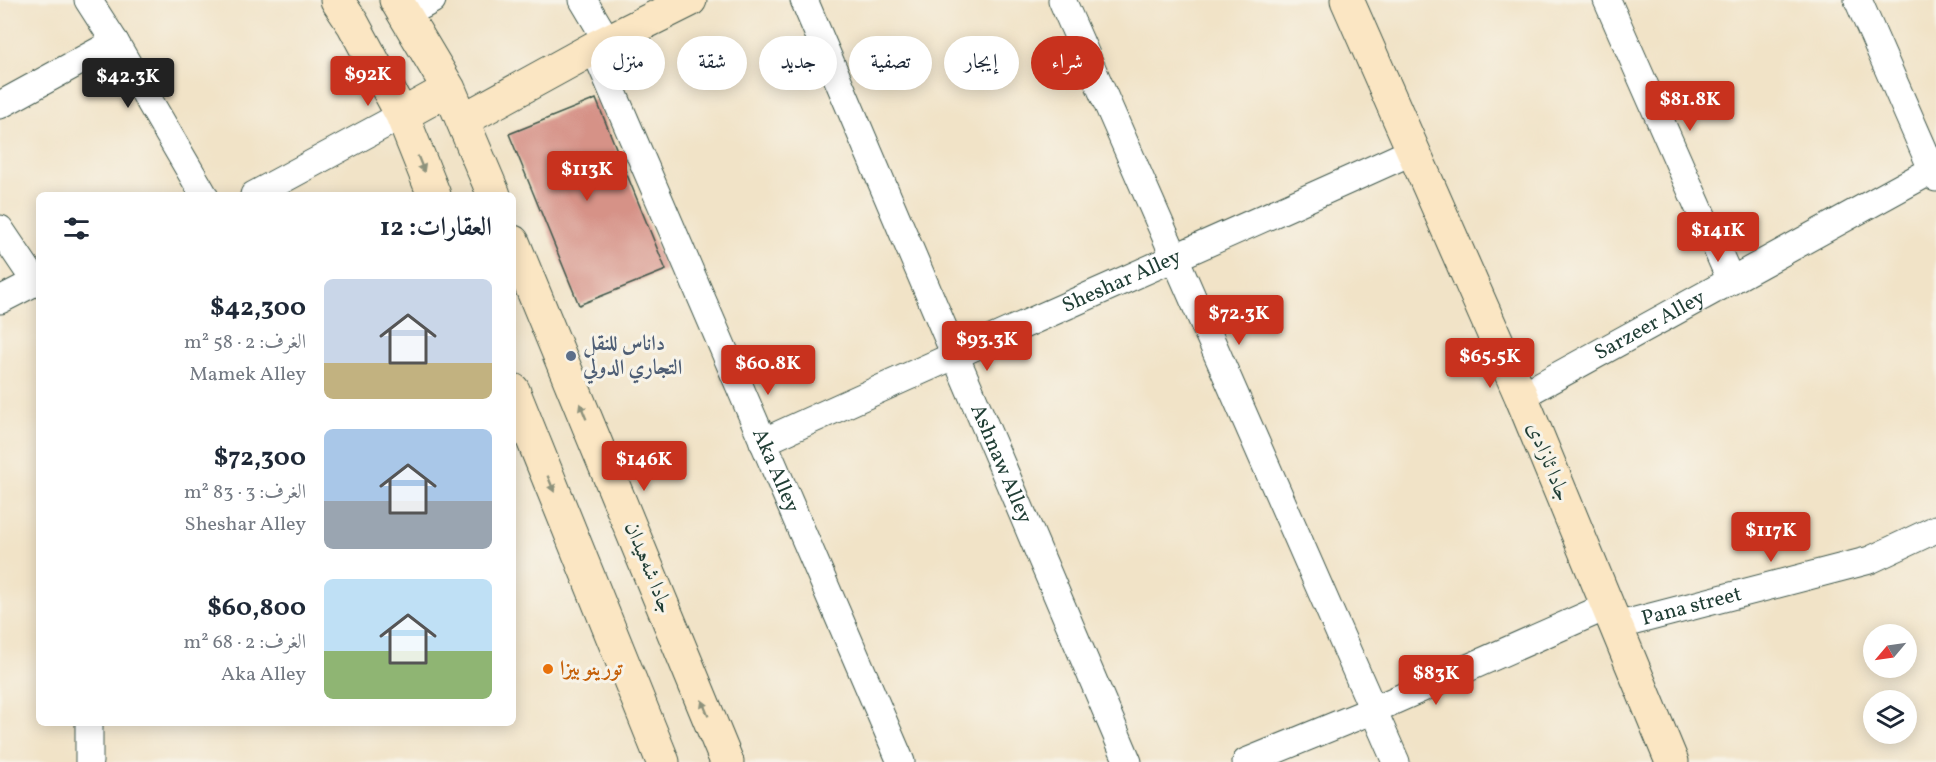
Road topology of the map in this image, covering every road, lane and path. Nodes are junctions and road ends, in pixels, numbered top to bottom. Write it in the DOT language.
graph roads {
  1 [pos="88,0"];
  2 [pos="338,0"];
  3 [pos="583,0"];
  4 [pos="690,0"];
  5 [pos="804,0"];
  6 [pos="1062,0"];
  7 [pos="1347,0"];
  8 [pos="1607,0"];
  9 [pos="1858,0"];
  10 [pos="411,5"];
  11 [pos="597,36"];
  12 [pos="619,36"];
  13 [pos="115,42"];
  14 [pos="591,50"];
  15 [pos="449,89"];
  16 [pos="619,90"];
  17 [pos="0,105"];
  18 [pos="402,115"];
  19 [pos="463,120"];
  20 [pos="1413,151"];
  21 [pos="1935,172"];
  22 [pos="202,192"];
  23 [pos="260,192"];
  24 [pos="433,192"];
  25 [pos="493,192"];
  26 [pos="0,229"];
  27 [pos="516,249"];
  28 [pos="1176,258"];
  29 [pos="36,280"];
  30 [pos="1731,281"];
  31 [pos="36,282"];
  32 [pos="0,300"];
  33 [pos="955,354"];
  34 [pos="1521,396"];
  35 [pos="516,397"];
  36 [pos="763,442"];
  37 [pos="1936,529"];
  38 [pos="1612,616"];
  39 [pos="1373,710"];
  40 [pos="89,726"];
  41 [pos="89,762"];
  42 [pos="663,762"];
  43 [pos="727,762"];
  44 [pos="901,762"];
  45 [pos="1128,762"];
  46 [pos="1246,762"];
  47 [pos="1396,762"];
  48 [pos="1672,762"];
  1 -- 13 [label="street"];
  2 -- 18 [label="main road"];
  3 -- 11 [label="street, Aka Alley"];
  4 -- 12 [label="main road"];
  5 -- 33 [label="street, Ashnaw Alley"];
  6 -- 28 [label="street"];
  7 -- 20 [label="main road, جادا ئازادی"];
  8 -- 30 [label="street"];
  9 -- 21 [label="street"];
  10 -- 15 [label="main road"];
  13 -- 17 [label="street"];
  13 -- 22 [label="street"];
  14 -- 19 [label="main road"];
  15 -- 18 [label="main road"];
  15 -- 19 [label="main road"];
  16 -- 36 [label="street, Aka Alley"];
  18 -- 23 [label="street"];
  18 -- 24 [label="main road, one-way"];
  19 -- 25 [label="main road"];
  20 -- 28 [label="street, Sheshar Alley"];
  20 -- 34 [label="main road, جادا ئازادی"];
  21 -- 30 [label="street, Sarzeer Alley"];
  26 -- 29 [label="street"];
  43 -- 27 [label="main road, جادا شەهیدان, one-way"];
  28 -- 33 [label="street, Sheshar Alley"];
  28 -- 39 [label="street"];
  30 -- 34 [label="street, Sarzeer Alley"];
  31 -- 32 [label="street"];
  33 -- 36 [label="street, Sheshar Alley"];
  33 -- 45 [label="street, Ashnaw Alley"];
  34 -- 38 [label="main road, جادا ئازادی"];
  35 -- 42 [label="main road, one-way"];
  36 -- 44 [label="street, Aka Alley"];
  37 -- 38 [label="street, Pana street"];
  38 -- 39 [label="street, Pana street"];
  38 -- 48 [label="main road, جادا ئازادی"];
  39 -- 46 [label="street, Pana street"];
  39 -- 47 [label="street"];
  40 -- 41 [label="street"];
}
